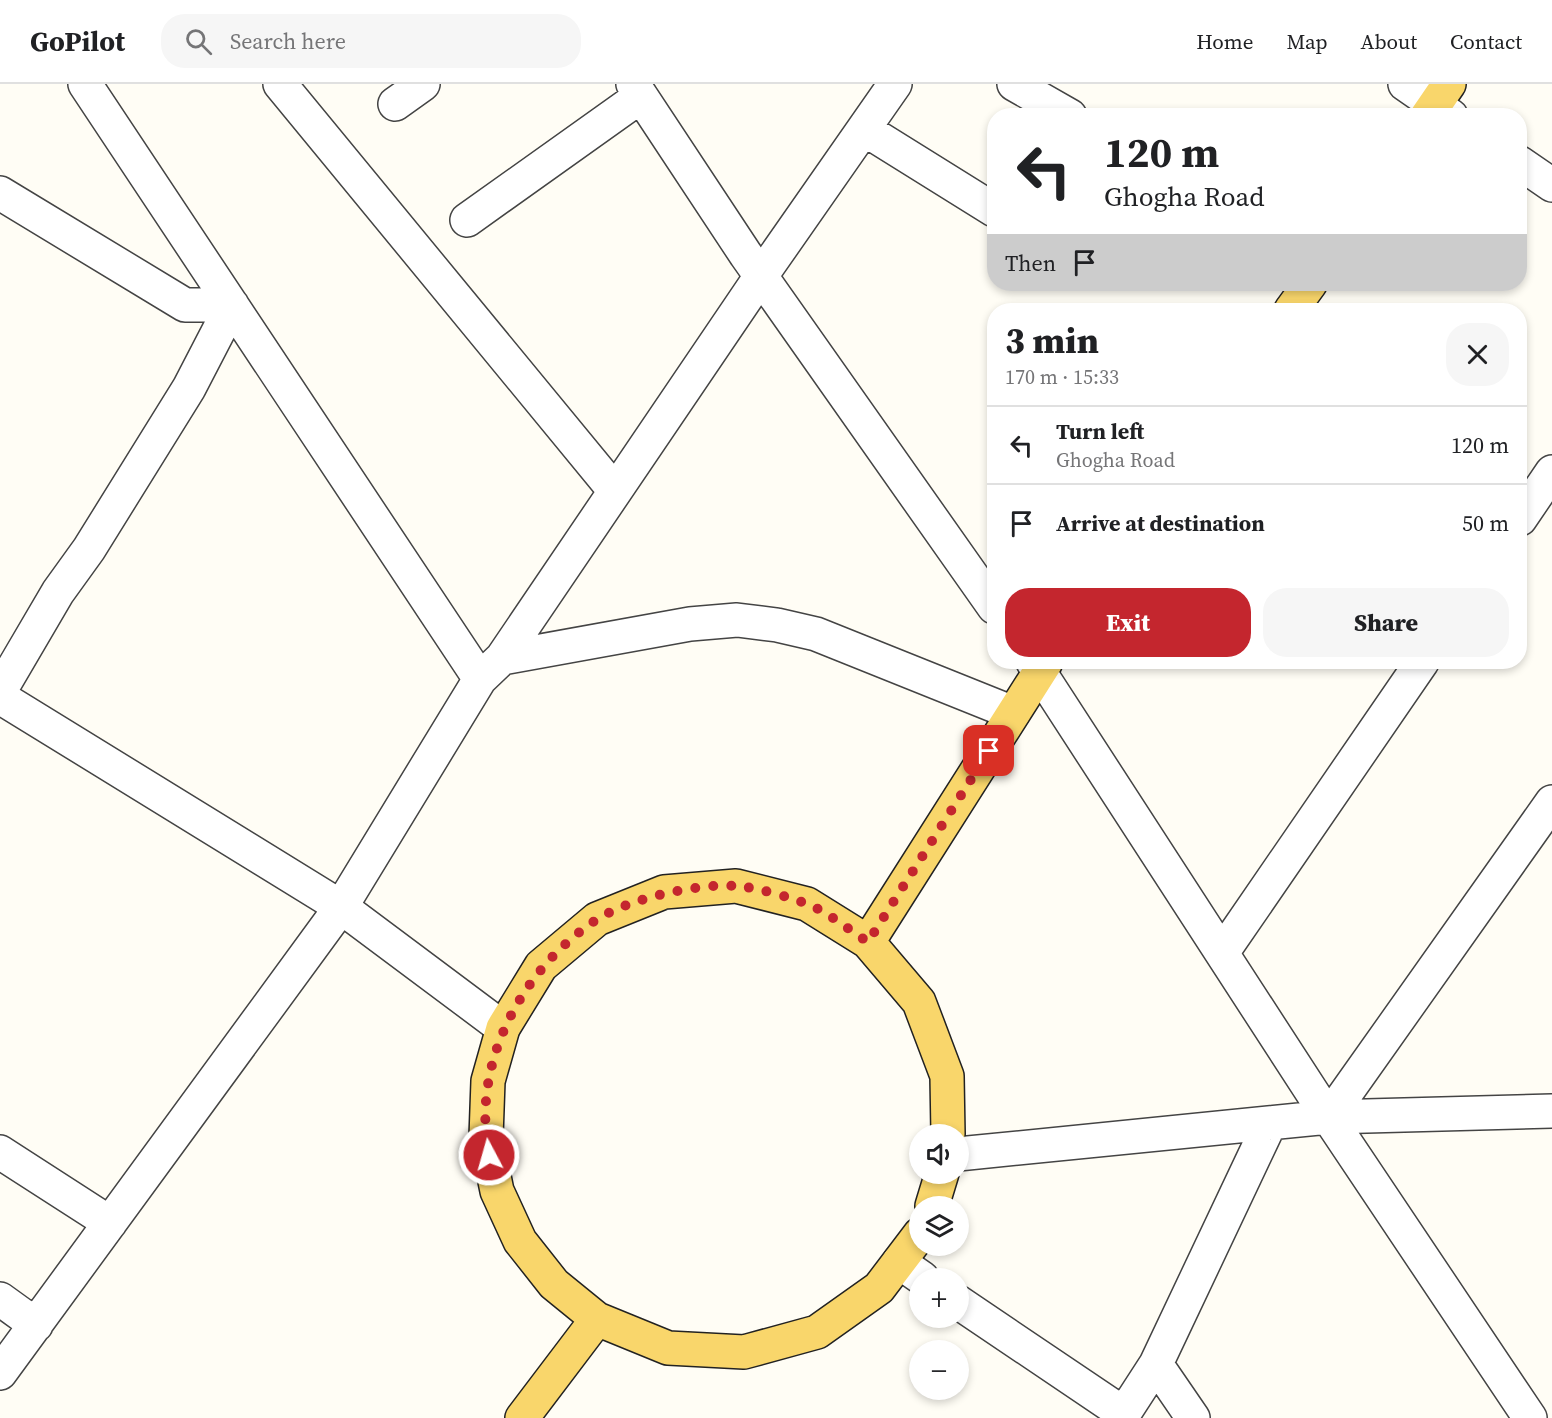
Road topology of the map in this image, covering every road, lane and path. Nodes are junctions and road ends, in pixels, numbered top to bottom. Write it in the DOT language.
graph roads {
  1 [pos="85,84"];
  2 [pos="280,84"];
  3 [pos="423,84"];
  4 [pos="895,84"];
  5 [pos="1014,84"];
  6 [pos="1405,84"];
  7 [pos="637,90"];
  8 [pos="395,104"];
  9 [pos="1440,105"];
  10 [pos="1056,108"];
  11 [pos="864,129"];
  12 [pos="1527,168"];
  13 [pos="1552,185"];
  14 [pos="0,192"];
  15 [pos="987,206"];
  16 [pos="467,220"];
  17 [pos="760,276"];
  18 [pos="232,305"];
  19 [pos="1552,472"];
  20 [pos="615,491"];
  21 [pos="1527,509"];
  22 [pos="987,597"];
  23 [pos="491,668"];
  24 [pos="1038,669"];
  25 [pos="1043,669"];
  26 [pos="1417,669"];
  27 [pos="0,691"];
  28 [pos="0,696"];
  29 [pos="1013,713"];
  30 [pos="1552,802"];
  31 [pos="341,907"];
  32 [pos="868,942"];
  33 [pos="1222,953"];
  34 [pos="503,1028"];
  35 [pos="1548,1116"];
  36 [pos="1329,1118"];
  37 [pos="1270,1123"];
  38 [pos="948,1124"];
  39 [pos="0,1152"];
  40 [pos="969,1153"];
  41 [pos="110,1223"];
  42 [pos="909,1271"];
  43 [pos="0,1299"];
  44 [pos="969,1310"];
  45 [pos="597,1319"];
  46 [pos="36,1325"];
  47 [pos="1156,1364"];
  48 [pos="0,1374"];
  49 [pos="1122,1416"];
  50 [pos="522,1418"];
  51 [pos="1193,1418"];
  52 [pos="1530,1418"];
  1 -- 18 [label="street"];
  2 -- 20 [label="street"];
  3 -- 8 [label="street"];
  4 -- 11 [label="street"];
  5 -- 10 [label="street"];
  6 -- 9 [label="street"];
  7 -- 16 [label="street"];
  7 -- 17 [label="street"];
  11 -- 15 [label="street"];
  11 -- 17 [label="street"];
  12 -- 13 [label="street"];
  14 -- 18 [label="street"];
  17 -- 20 [label="street"];
  17 -- 22 [label="street"];
  18 -- 23 [label="street"];
  18 -- 27 [label="street"];
  19 -- 21 [label="street"];
  20 -- 23 [label="street"];
  23 -- 29 [label="street"];
  23 -- 31 [label="street"];
  24 -- 29 [label="main road"];
  25 -- 33 [label="street"];
  26 -- 33 [label="street"];
  28 -- 31 [label="street"];
  29 -- 32 [label="main road"];
  30 -- 36 [label="street"];
  31 -- 34 [label="street"];
  31 -- 41 [label="street"];
  32 -- 34 [label="main road"];
  32 -- 38 [label="main road"];
  33 -- 36 [label="street"];
  34 -- 45 [label="main road"];
  35 -- 36 [label="street"];
  36 -- 37 [label="street"];
  36 -- 52 [label="street"];
  37 -- 40 [label="street"];
  37 -- 47 [label="street"];
  39 -- 41 [label="street"];
  41 -- 46 [label="street"];
  42 -- 45 [label="main road"];
  43 -- 46 [label="street"];
  44 -- 49 [label="street"];
  45 -- 50 [label="main road"];
  46 -- 48 [label="street"];
  47 -- 49 [label="street"];
  47 -- 51 [label="street"];
}
